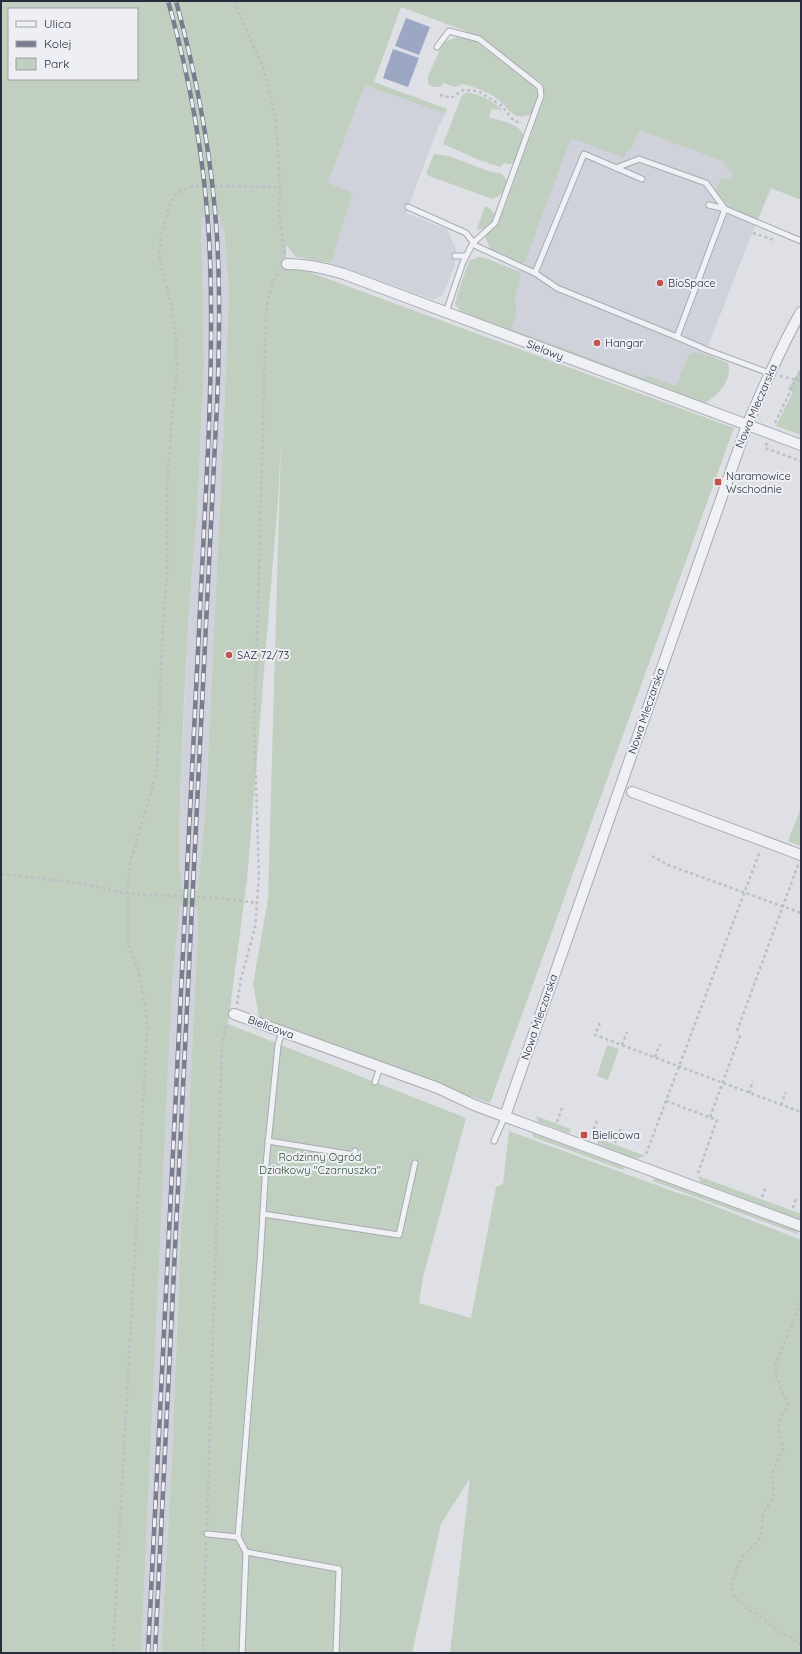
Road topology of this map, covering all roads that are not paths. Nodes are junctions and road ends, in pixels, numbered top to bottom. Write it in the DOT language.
graph roads {
  1 [pos="437,47"];
  2 [pos="616,168"];
  3 [pos="642,179"];
  4 [pos="709,205"];
  5 [pos="408,207"];
  6 [pos="725,210"];
  7 [pos="801,241"];
  8 [pos="473,243"];
  9 [pos="455,256"];
  10 [pos="466,256"];
  11 [pos="287,264"];
  12 [pos="535,273"];
  13 [pos="446,312"];
  14 [pos="801,312"];
  15 [pos="677,337"];
  16 [pos="769,373"];
  17 [pos="747,425"];
  18 [pos="801,446"];
  19 [pos="632,792"];
  20 [pos="800,859"];
  21 [pos="234,1014"];
  22 [pos="282,1032"];
  23 [pos="380,1067"];
  24 [pos="375,1082"];
  25 [pos="505,1116"];
  26 [pos="268,1141"];
  27 [pos="494,1141"];
  28 [pos="355,1151"];
  29 [pos="416,1163"];
  30 [pos="263,1214"];
  31 [pos="801,1226"];
  32 [pos="207,1534"];
  33 [pos="238,1537"];
  34 [pos="246,1552"];
  35 [pos="242,1653"];
  36 [pos="336,1653"];
  1 -- 8 [label="lane"];
  2 -- 3 [label="lane"];
  2 -- 6 [label="lane"];
  2 -- 12 [label="lane"];
  4 -- 6 [label="lane"];
  5 -- 8 [label="lane"];
  6 -- 7 [label="lane"];
  6 -- 15 [label="lane"];
  8 -- 10 [label="lane"];
  8 -- 12 [label="lane"];
  9 -- 10 [label="lane"];
  10 -- 13 [label="lane"];
  11 -- 13 [label="street, Sielawy"];
  12 -- 15 [label="lane"];
  13 -- 17 [label="street, Sielawy"];
  14 -- 16 [label="street, Nowa Mleczarska"];
  15 -- 16 [label="lane"];
  16 -- 17 [label="street, Nowa Mleczarska"];
  17 -- 18 [label="street, Sielawy"];
  17 -- 25 [label="street, Nowa Mleczarska"];
  19 -- 20 [label="street"];
  21 -- 22 [label="street, Bielicowa"];
  22 -- 23 [label="street, Bielicowa"];
  22 -- 26 [label="lane"];
  23 -- 24 [label="lane"];
  23 -- 25 [label="street, Bielicowa"];
  25 -- 27 [label="lane"];
  25 -- 31 [label="street, Bielicowa"];
  26 -- 28 [label="lane"];
  26 -- 30 [label="lane"];
  29 -- 30 [label="lane"];
  30 -- 33 [label="lane"];
  32 -- 33 [label="lane"];
  33 -- 34 [label="lane"];
  34 -- 35 [label="lane"];
  34 -- 36 [label="lane"];
}
